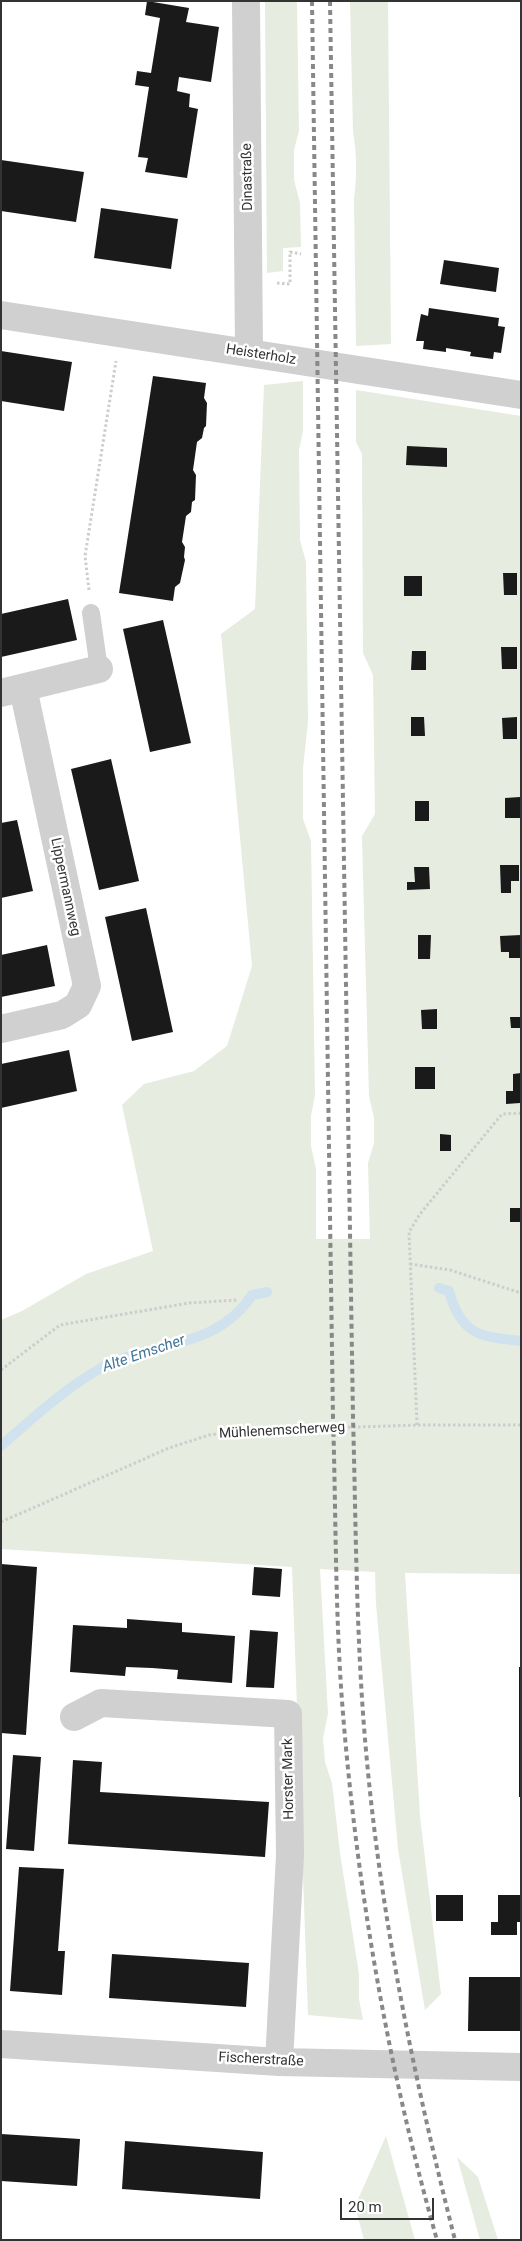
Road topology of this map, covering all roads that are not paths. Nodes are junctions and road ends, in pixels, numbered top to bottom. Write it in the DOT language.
graph roads {
  1 [pos="246,1"];
  2 [pos="1,315"];
  3 [pos="249,353"];
  4 [pos="521,395"];
  5 [pos="91,613"];
  6 [pos="98,669"];
  7 [pos="12,690"];
  8 [pos="1,1029"];
  9 [pos="74,1717"];
  10 [pos="1,2044"];
  11 [pos="279,2062"];
  12 [pos="521,2067"];
  1 -- 3 [label="street, Dinastraße"];
  2 -- 3 [label="street, Heisterholz"];
  3 -- 4 [label="street, Heisterholz"];
  5 -- 6 [label="lane"];
  6 -- 7 [label="street, Lippermannweg"];
  7 -- 8 [label="street, Lippermannweg"];
  9 -- 11 [label="street, Horster Mark"];
  10 -- 11 [label="street, Fischerstraße"];
  11 -- 12 [label="street, Fischerstraße"];
}
